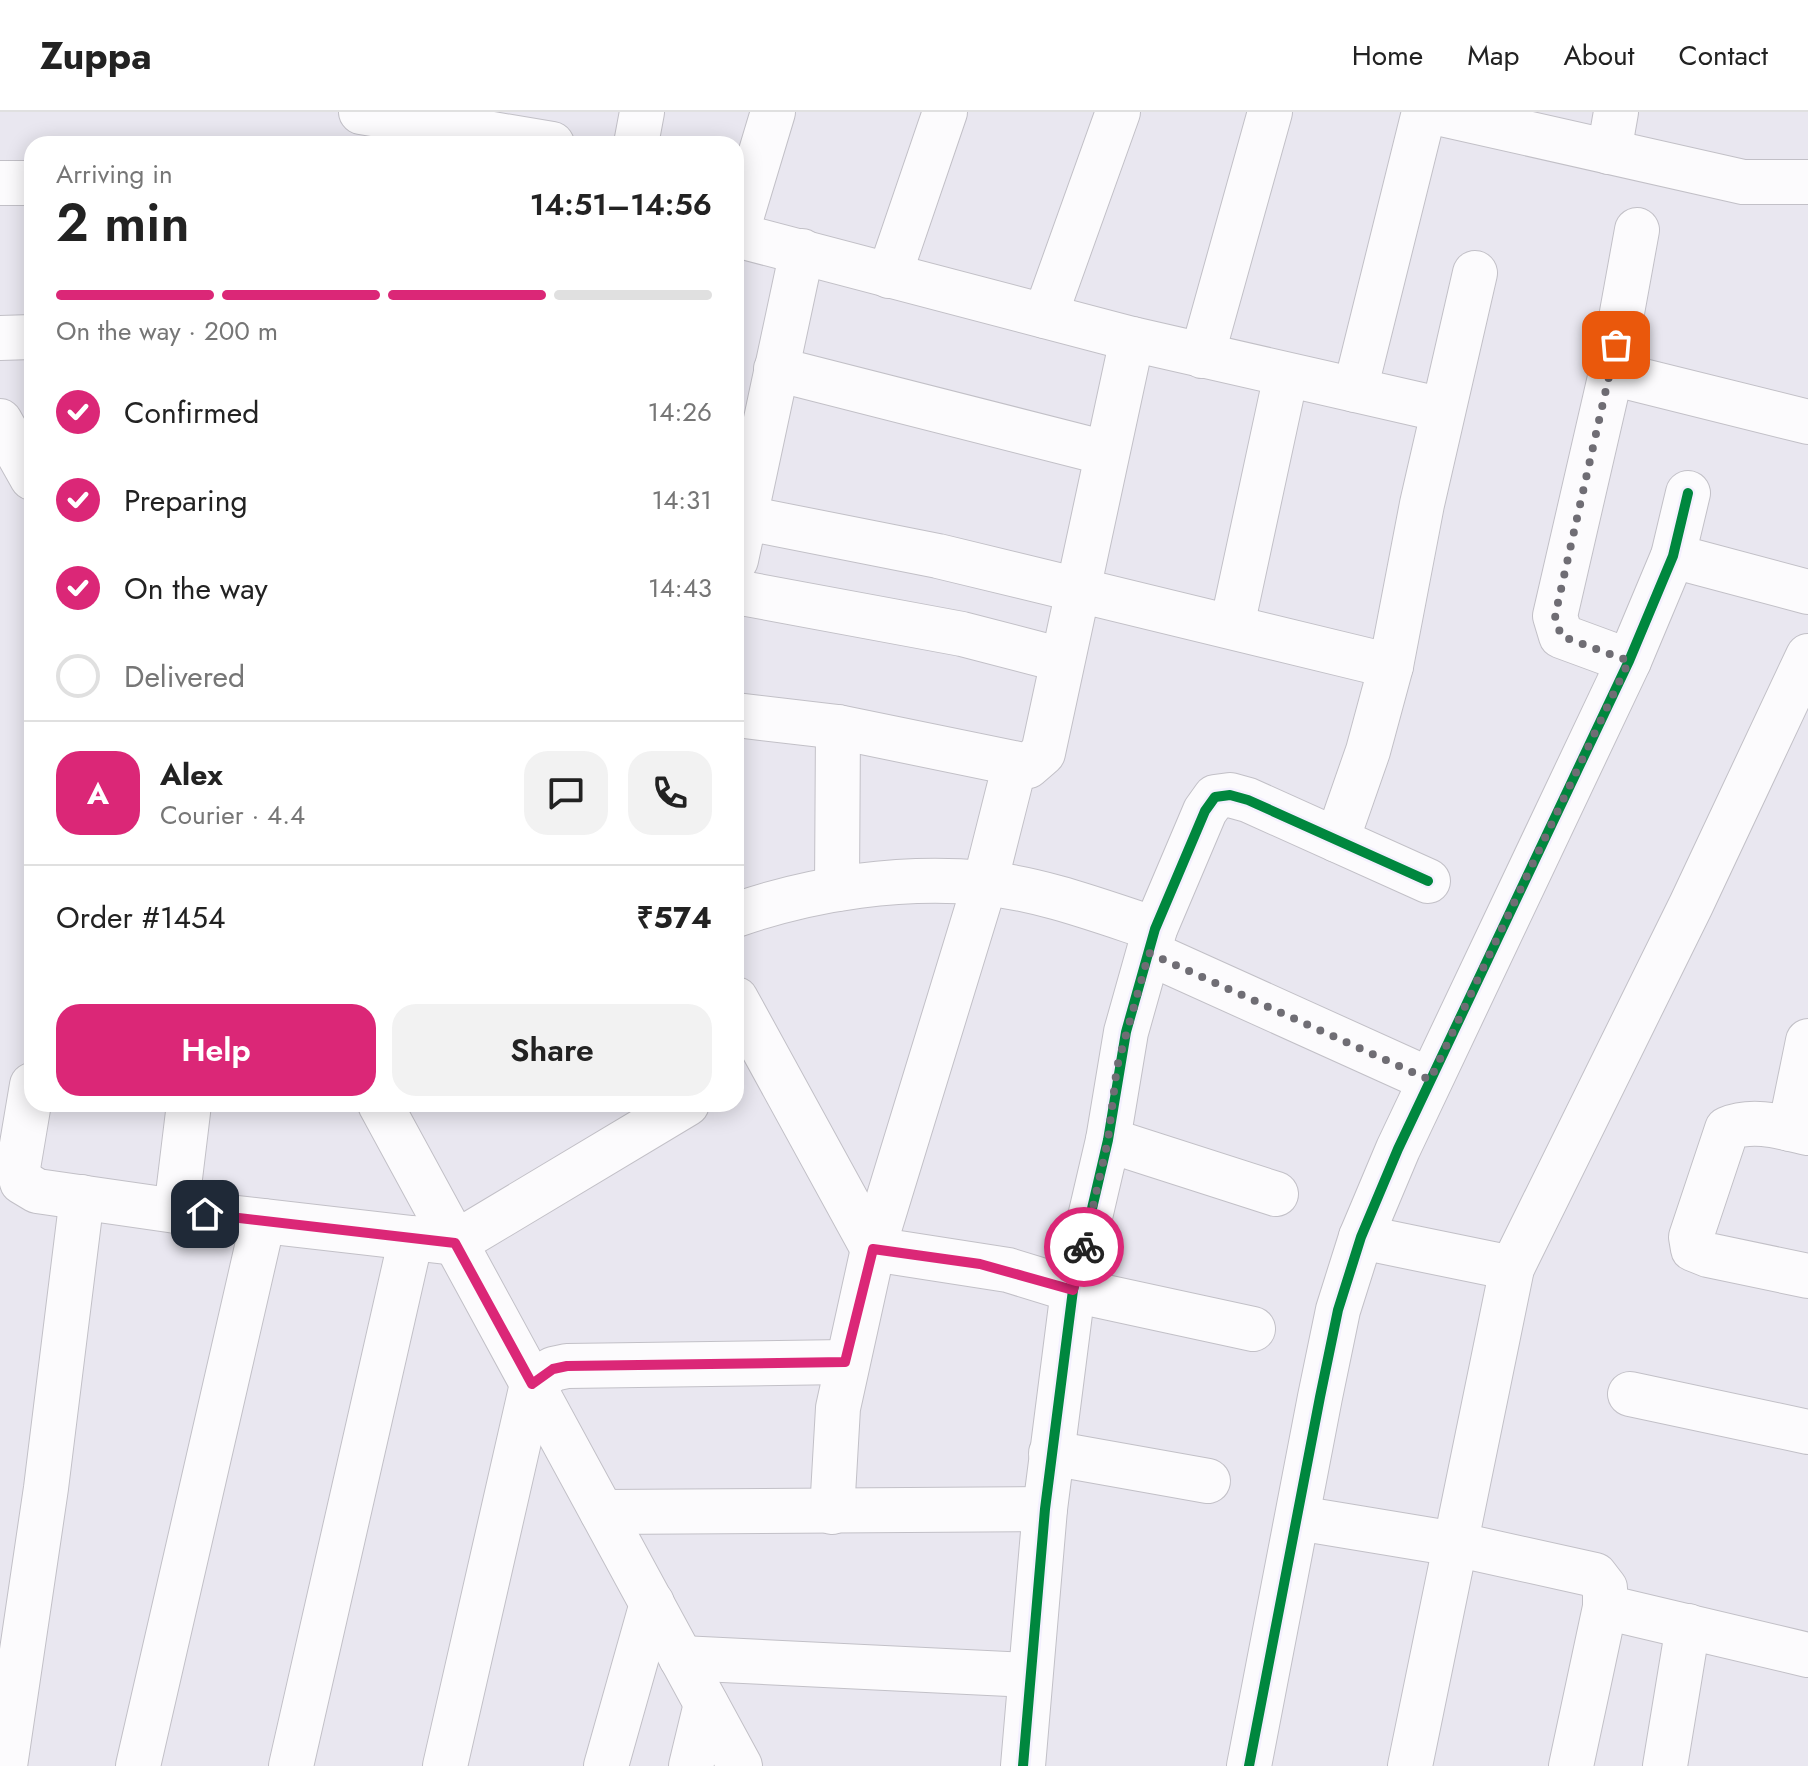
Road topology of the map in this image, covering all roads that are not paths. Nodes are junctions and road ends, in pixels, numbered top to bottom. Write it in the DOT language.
graph roads {
  1 [pos="642,112"];
  2 [pos="773,112"];
  3 [pos="945,112"];
  4 [pos="1118,112"];
  5 [pos="1270,112"];
  6 [pos="1443,113"];
  7 [pos="383,124"];
  8 [pos="1613,132"];
  9 [pos="484,136"];
  10 [pos="638,136"];
  11 [pos="1808,182"];
  12 [pos="0,183"];
  13 [pos="24,183"];
  14 [pos="744,208"];
  15 [pos="1637,230"];
  16 [pos="744,237"];
  17 [pos="802,251"];
  18 [pos="1475,273"];
  19 [pos="889,276"];
  20 [pos="1045,316"];
  21 [pos="24,337"];
  22 [pos="0,338"];
  23 [pos="1132,339"];
  24 [pos="1202,356"];
  25 [pos="1611,373"];
  26 [pos="762,375"];
  27 [pos="1286,375"];
  28 [pos="1355,390"];
  29 [pos="1443,410"];
  30 [pos="0,421"];
  31 [pos="1808,422"];
  32 [pos="1106,453"];
  33 [pos="24,464"];
  34 [pos="744,491"];
  35 [pos="1688,493"];
  36 [pos="744,518"];
  37 [pos="1673,556"];
  38 [pos="1076,589"];
  39 [pos="1808,592"];
  40 [pos="744,593"];
  41 [pos="1232,626"];
  42 [pos="1808,656"];
  43 [pos="1062,660"];
  44 [pos="1629,661"];
  45 [pos="1391,666"];
  46 [pos="744,716"];
  47 [pos="838,727"];
  48 [pos="1015,764"];
  49 [pos="1337,840"];
  50 [pos="1428,881"];
  51 [pos="985,883"];
  52 [pos="837,889"];
  53 [pos="744,913"];
  54 [pos="1152,941"];
  55 [pos="744,1034"];
  56 [pos="1808,1041"];
  57 [pos="751,1065"];
  58 [pos="1430,1080"];
  59 [pos="27,1112"];
  60 [pos="188,1112"];
  61 [pos="396,1112"];
  62 [pos="674,1112"];
  63 [pos="1799,1131"];
  64 [pos="1108,1140"];
  65 [pos="1276,1194"];
  66 [pos="82,1197"];
  67 [pos="176,1211"];
  68 [pos="263,1221"];
  69 [pos="1361,1237"];
  70 [pos="411,1238"];
  71 [pos="455,1243"];
  72 [pos="873,1249"];
  73 [pos="1512,1268"];
  74 [pos="1808,1276"];
  75 [pos="1073,1290"];
  76 [pos="1253,1329"];
  77 [pos="845,1362"];
  78 [pos="532,1384"];
  79 [pos="1630,1394"];
  80 [pos="1808,1432"];
  81 [pos="1051,1453"];
  82 [pos="1208,1481"];
  83 [pos="1045,1509"];
  84 [pos="602,1512"];
  85 [pos="832,1512"];
  86 [pos="1298,1518"];
  87 [pos="1455,1544"];
  88 [pos="652,1603"];
  89 [pos="1605,1607"];
  90 [pos="1688,1626"];
  91 [pos="1808,1655"];
  92 [pos="681,1658"];
  93 [pos="1030,1675"];
  94 [pos="706,1704"];
  95 [pos="5,1766"];
  96 [pos="138,1766"];
  97 [pos="291,1766"];
  98 [pos="445,1766"];
  99 [pos="606,1766"];
  100 [pos="691,1766"];
  101 [pos="740,1766"];
  102 [pos="1023,1766"];
  103 [pos="1249,1766"];
  104 [pos="1410,1766"];
  105 [pos="1571,1766"];
  106 [pos="1665,1766"];
  1 -- 10 [label="street"];
  2 -- 14 [label="street"];
  3 -- 19 [label="street"];
  4 -- 20 [label="street"];
  5 -- 24 [label="street"];
  6 -- 8 [label="street"];
  6 -- 28 [label="street"];
  7 -- 9 [label="street"];
  8 -- 11 [label="street"];
  12 -- 13 [label="street"];
  15 -- 25 [label="street"];
  16 -- 17 [label="street"];
  17 -- 19 [label="street"];
  17 -- 26 [label="street"];
  18 -- 29 [label="street"];
  19 -- 20 [label="street"];
  20 -- 23 [label="street"];
  21 -- 22 [label="street"];
  23 -- 24 [label="street"];
  23 -- 32 [label="street"];
  24 -- 27 [label="street"];
  25 -- 31 [label="street"];
  25 -- 44 [label="street"];
  26 -- 32 [label="street"];
  26 -- 34 [label="street"];
  27 -- 28 [label="street"];
  27 -- 41 [label="street"];
  28 -- 29 [label="street"];
  29 -- 45 [label="street"];
  30 -- 33 [label="street"];
  32 -- 38 [label="street"];
  35 -- 37 [label="street"];
  36 -- 38 [label="street"];
  37 -- 39 [label="street"];
  37 -- 44 [label="street"];
  38 -- 41 [label="street"];
  38 -- 43 [label="street"];
  40 -- 43 [label="street"];
  41 -- 45 [label="street"];
  42 -- 73 [label="street"];
  43 -- 48 [label="street"];
  44 -- 58 [label="street"];
  45 -- 49 [label="street"];
  46 -- 47 [label="street"];
  47 -- 48 [label="street"];
  47 -- 52 [label="street"];
  48 -- 51 [label="street"];
  49 -- 50 [label="street"];
  49 -- 54 [label="street"];
  51 -- 52 [label="street"];
  51 -- 54 [label="street"];
  51 -- 72 [label="street"];
  52 -- 53 [label="street"];
  54 -- 58 [label="street"];
  54 -- 64 [label="street"];
  55 -- 57 [label="street"];
  56 -- 63 [label="street"];
  57 -- 72 [label="street"];
  58 -- 69 [label="street"];
  59 -- 66 [label="street"];
  60 -- 67 [label="street"];
  61 -- 71 [label="street"];
  62 -- 71 [label="street"];
  63 -- 74 [label="street"];
  64 -- 65 [label="street"];
  64 -- 75 [label="street"];
  66 -- 67 [label="street"];
  66 -- 95 [label="street"];
  67 -- 68 [label="street"];
  68 -- 70 [label="street"];
  68 -- 96 [label="street"];
  69 -- 73 [label="street"];
  69 -- 86 [label="street"];
  70 -- 71 [label="street"];
  70 -- 97 [label="street"];
  71 -- 78 [label="street"];
  72 -- 75 [label="street"];
  72 -- 77 [label="street"];
  73 -- 87 [label="street"];
  75 -- 76 [label="street"];
  75 -- 81 [label="street"];
  77 -- 78 [label="street"];
  77 -- 85 [label="street"];
  78 -- 84 [label="street"];
  78 -- 98 [label="street"];
  79 -- 80 [label="street"];
  81 -- 82 [label="street"];
  81 -- 83 [label="street"];
  83 -- 85 [label="street"];
  83 -- 93 [label="street"];
  84 -- 85 [label="street"];
  84 -- 88 [label="street"];
  86 -- 87 [label="street"];
  86 -- 103 [label="street"];
  87 -- 89 [label="street"];
  87 -- 104 [label="street"];
  88 -- 92 [label="street"];
  88 -- 99 [label="street"];
  89 -- 90 [label="street"];
  89 -- 105 [label="street"];
  90 -- 91 [label="street"];
  90 -- 106 [label="street"];
  92 -- 93 [label="street"];
  92 -- 94 [label="street"];
  93 -- 102 [label="street"];
  94 -- 100 [label="street"];
  94 -- 101 [label="street"];
}
